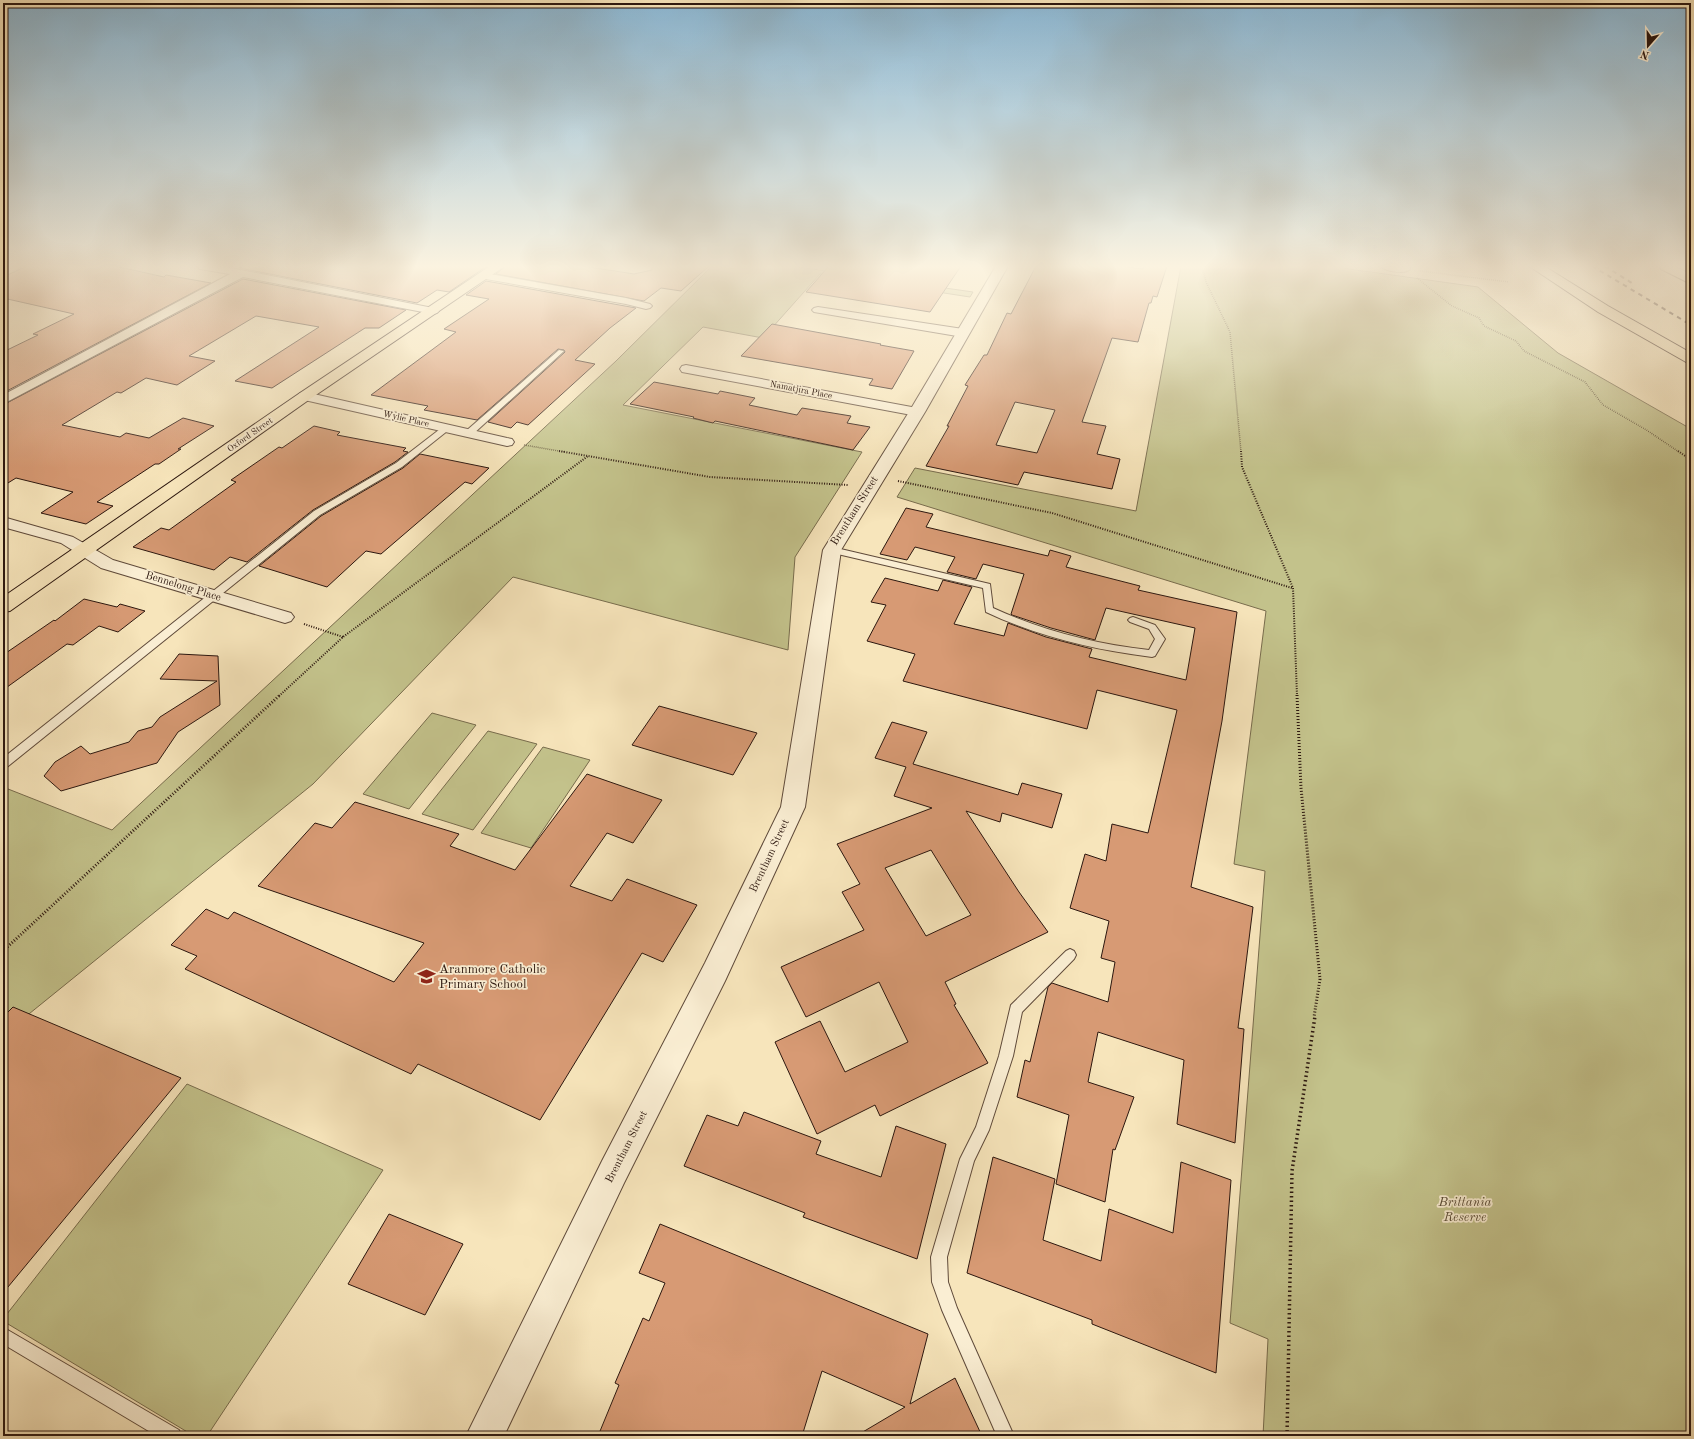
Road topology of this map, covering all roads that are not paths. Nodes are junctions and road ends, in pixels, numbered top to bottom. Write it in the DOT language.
graph roads {
  1 [pos="128,333"];
  2 [pos="400,333"];
  3 [pos="963,333"];
  4 [pos="1646,333"];
  5 [pos="561,351"];
  6 [pos="1691,359"];
  7 [pos="686,369"];
  8 [pos="305,396"];
  9 [pos="3,400"];
  10 [pos="916,412"];
  11 [pos="447,428"];
  12 [pos="469,433"];
  13 [pos="507,442"];
  14 [pos="3,522"];
  15 [pos="84,550"];
  16 [pos="832,550"];
  17 [pos="214,596"];
  18 [pos="3,606"];
  19 [pos="286,617"];
  20 [pos="1133,620"];
  21 [pos="3,764"];
  22 [pos="1070,955"];
  23 [pos="6,1337"];
  24 [pos="173,1436"];
  25 [pos="485,1436"];
  26 [pos="1006,1436"];
  1 -- 9 [label="street"];
  2 -- 8 [label="main road, Oxford Street"];
  3 -- 10 [label="street, Brentham Street"];
  4 -- 6 [label="main road"];
  5 -- 12 [label="lane"];
  7 -- 10 [label="street, Namatjira Place"];
  8 -- 11 [label="street, Wylie Place"];
  8 -- 15 [label="main road, Oxford Street"];
  10 -- 16 [label="street, Brentham Street"];
  11 -- 12 [label="street, Wylie Place"];
  11 -- 17 [label="lane"];
  12 -- 13 [label="street, Wylie Place"];
  14 -- 15 [label="street, Bennelong Place"];
  15 -- 17 [label="street, Bennelong Place"];
  15 -- 18 [label="main road, Oxford Street"];
  16 -- 20 [label="lane"];
  16 -- 25 [label="street, Brentham Street"];
  17 -- 19 [label="street, Bennelong Place"];
  17 -- 21 [label="lane"];
  22 -- 26 [label="lane"];
  23 -- 24 [label="lane"];
}
